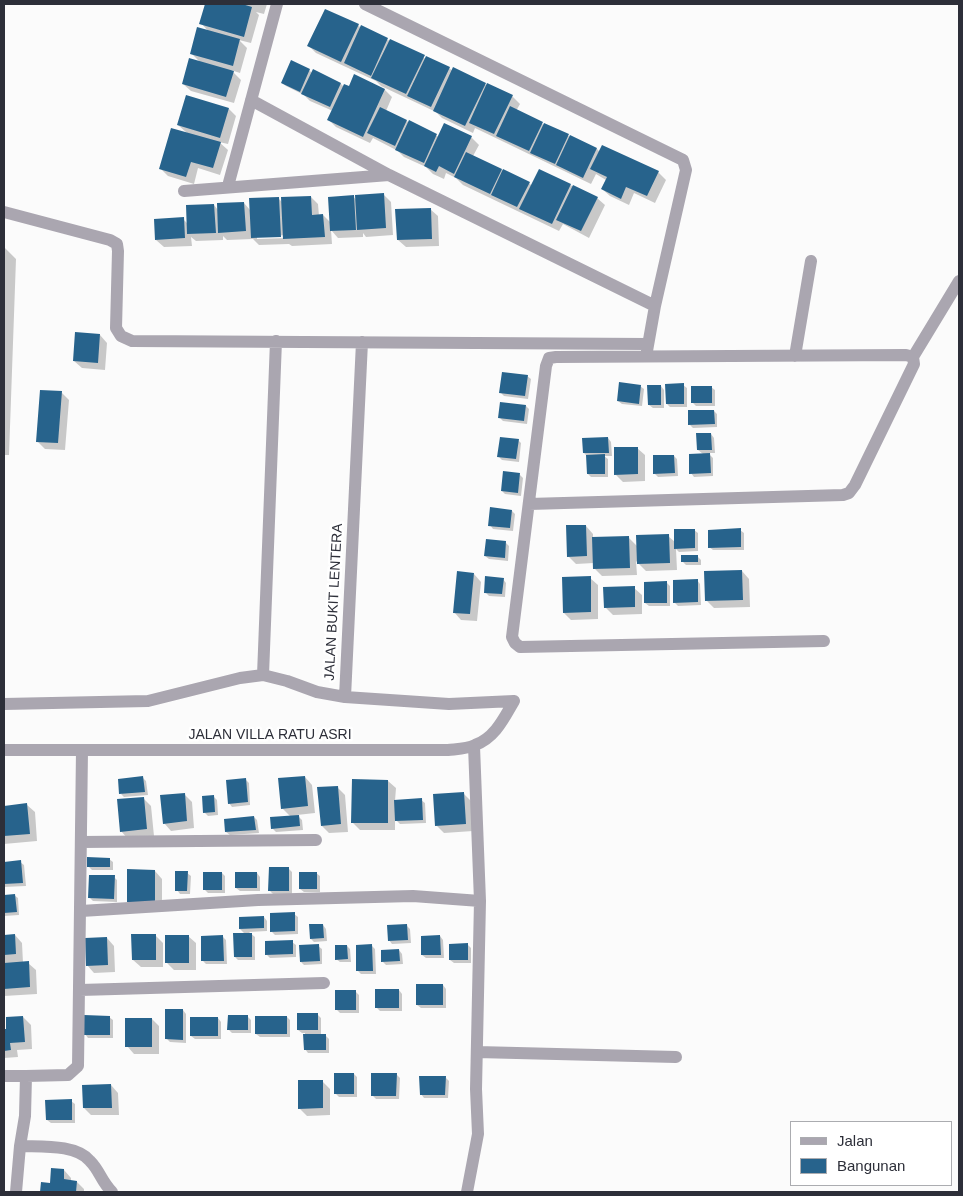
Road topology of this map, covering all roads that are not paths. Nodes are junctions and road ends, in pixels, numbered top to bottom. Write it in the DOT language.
graph roads {
  1 [pos="277,4"];
  2 [pos="365,4"];
  3 [pos="252,100"];
  4 [pos="389,175"];
  5 [pos="228,186"];
  6 [pos="184,190"];
  7 [pos="4,212"];
  8 [pos="811,261"];
  9 [pos="959,281"];
  10 [pos="655,306"];
  11 [pos="276,341"];
  12 [pos="362,342"];
  13 [pos="647,351"];
  14 [pos="794,356"];
  15 [pos="913,358"];
  16 [pos="529,504"];
  17 [pos="824,641"];
  18 [pos="263,675"];
  19 [pos="345,697"];
  20 [pos="4,704"];
  21 [pos="474,746"];
  22 [pos="4,750"];
  23 [pos="82,750"];
  24 [pos="316,840"];
  25 [pos="81,842"];
  26 [pos="480,901"];
  27 [pos="81,911"];
  28 [pos="324,983"];
  29 [pos="80,990"];
  30 [pos="477,1052"];
  31 [pos="676,1057"];
  32 [pos="4,1076"];
  33 [pos="26,1076"];
  34 [pos="20,1146"];
  35 [pos="16,1192"];
  36 [pos="112,1192"];
  37 [pos="467,1192"];
  1 -- 3 [label="street"];
  2 -- 10 [label="street"];
  3 -- 4 [label="street"];
  3 -- 5 [label="street"];
  4 -- 5 [label="street"];
  4 -- 10 [label="street"];
  5 -- 6 [label="street"];
  7 -- 11 [label="street"];
  8 -- 14 [label="street"];
  9 -- 15 [label="street"];
  10 -- 13 [label="street"];
  11 -- 12 [label="street"];
  11 -- 18 [label="street"];
  12 -- 13 [label="street"];
  12 -- 19 [label="street, JALAN BUKIT LENTERA"];
  13 -- 14 [label="street"];
  13 -- 16 [label="street"];
  14 -- 15 [label="street"];
  15 -- 16 [label="street"];
  16 -- 17 [label="street"];
  18 -- 19 [label="street, JALAN BUKIT LENTERA"];
  18 -- 20 [label="street, JALAN BUKIT LENTERA"];
  19 -- 21 [label="street, JALAN VILLA RATU ASRI"];
  21 -- 23 [label="street, JALAN VILLA RATU ASRI"];
  21 -- 26 [label="street"];
  22 -- 23 [label="street, JALAN VILLA RATU ASRI"];
  23 -- 25 [label="street"];
  24 -- 25 [label="street"];
  25 -- 27 [label="street"];
  26 -- 27 [label="street"];
  26 -- 30 [label="street"];
  27 -- 29 [label="street"];
  28 -- 29 [label="street"];
  29 -- 33 [label="street"];
  30 -- 31 [label="street"];
  30 -- 37 [label="street"];
  32 -- 33 [label="street"];
  33 -- 34 [label="street"];
  34 -- 35 [label="street"];
  34 -- 36 [label="street"];
}
